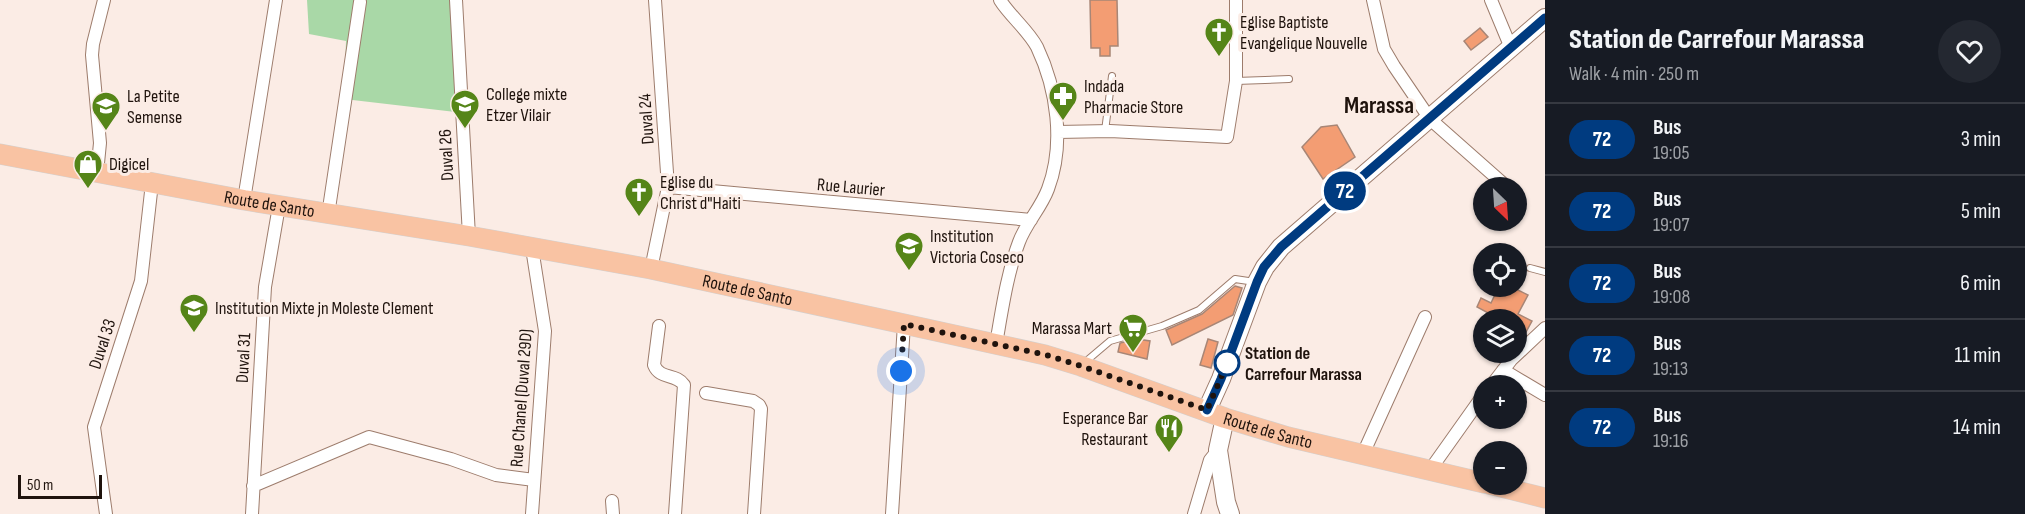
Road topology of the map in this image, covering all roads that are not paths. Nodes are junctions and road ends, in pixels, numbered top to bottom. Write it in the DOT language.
graph roads {
  1 [pos="104,0"];
  2 [pos="276,0"];
  3 [pos="456,0"];
  4 [pos="656,0"];
  5 [pos="1236,0"];
  6 [pos="1373,0"];
  7 [pos="1491,0"];
  8 [pos="360,2"];
  9 [pos="1005,2"];
  10 [pos="1545,18"];
  11 [pos="1511,48"];
  12 [pos="1112,76"];
  13 [pos="1289,79"];
  14 [pos="1236,81"];
  15 [pos="1430,119"];
  16 [pos="1105,131"];
  17 [pos="1058,132"];
  18 [pos="0,154"];
  19 [pos="98,173"];
  20 [pos="1496,177"];
  21 [pos="152,183"];
  22 [pos="668,188"];
  23 [pos="244,200"];
  24 [pos="279,206"];
  25 [pos="328,214"];
  26 [pos="1031,220"];
  27 [pos="469,236"];
  28 [pos="532,248"];
  29 [pos="1530,268"];
  30 [pos="651,269"];
  31 [pos="1545,273"];
  32 [pos="1257,282"];
  33 [pos="1425,317"];
  34 [pos="904,324"];
  35 [pos="659,326"];
  36 [pos="1545,328"];
  37 [pos="996,344"];
  38 [pos="1081,366"];
  39 [pos="1503,370"];
  40 [pos="1499,375"];
  41 [pos="706,393"];
  42 [pos="1545,395"];
  43 [pos="1473,409"];
  44 [pos="1216,414"];
  45 [pos="1218,450"];
  46 [pos="1363,454"];
  47 [pos="1430,470"];
  48 [pos="534,480"];
  49 [pos="1473,480"];
  50 [pos="254,486"];
  51 [pos="1527,494"];
  52 [pos="1545,498"];
  53 [pos="106,514"];
  54 [pos="252,514"];
  55 [pos="532,514"];
  56 [pos="675,514"];
  57 [pos="754,514"];
  58 [pos="892,514"];
  59 [pos="1194,514"];
  60 [pos="1230,514"];
  1 -- 19 [label="street"];
  2 -- 23 [label="street"];
  3 -- 27 [label="street, Duval 26"];
  4 -- 22 [label="street, Duval 24"];
  5 -- 14 [label="street"];
  6 -- 15 [label="street"];
  7 -- 11 [label="street"];
  8 -- 25 [label="street"];
  9 -- 17 [label="street"];
  10 -- 11 [label="main road"];
  11 -- 15 [label="main road"];
  12 -- 16 [label="lane"];
  13 -- 14 [label="lane"];
  14 -- 16 [label="street"];
  15 -- 20 [label="street"];
  15 -- 32 [label="main road"];
  16 -- 17 [label="street"];
  17 -- 26 [label="street"];
  18 -- 19 [label="main road, Route de Santo"];
  19 -- 21 [label="main road, Route de Santo"];
  21 -- 23 [label="main road, Route de Santo"];
  21 -- 53 [label="street, Duval 33"];
  22 -- 26 [label="street, Rue Laurier"];
  22 -- 30 [label="street, Duval 24"];
  23 -- 24 [label="main road, Route de Santo"];
  24 -- 25 [label="main road, Route de Santo"];
  24 -- 50 [label="street, Duval 31"];
  25 -- 27 [label="main road, Route de Santo"];
  26 -- 37 [label="street"];
  27 -- 28 [label="main road, Route de Santo"];
  28 -- 30 [label="main road, Route de Santo"];
  28 -- 48 [label="street, Rue Chanel (Duval 29D)"];
  29 -- 31 [label="lane"];
  30 -- 34 [label="main road, Route de Santo"];
  32 -- 38 [label="lane"];
  32 -- 44 [label="main road"];
  33 -- 46 [label="street"];
  34 -- 37 [label="main road, Route de Santo"];
  34 -- 58 [label="street"];
  35 -- 56 [label="street"];
  36 -- 39 [label="street"];
  37 -- 38 [label="main road, Route de Santo"];
  38 -- 44 [label="main road, Route de Santo"];
  39 -- 40 [label="street"];
  39 -- 42 [label="street"];
  41 -- 57 [label="street"];
  43 -- 47 [label="street"];
  44 -- 45 [label="main road"];
  44 -- 46 [label="main road, Route de Santo"];
  45 -- 59 [label="street"];
  45 -- 60 [label="main road"];
  46 -- 47 [label="main road, Route de Santo"];
  47 -- 49 [label="main road, Route de Santo"];
  48 -- 50 [label="street"];
  48 -- 55 [label="street, Rue Chanel (Duval 29D)"];
  50 -- 54 [label="street, Duval 31"];
  51 -- 52 [label="main road"];
}
